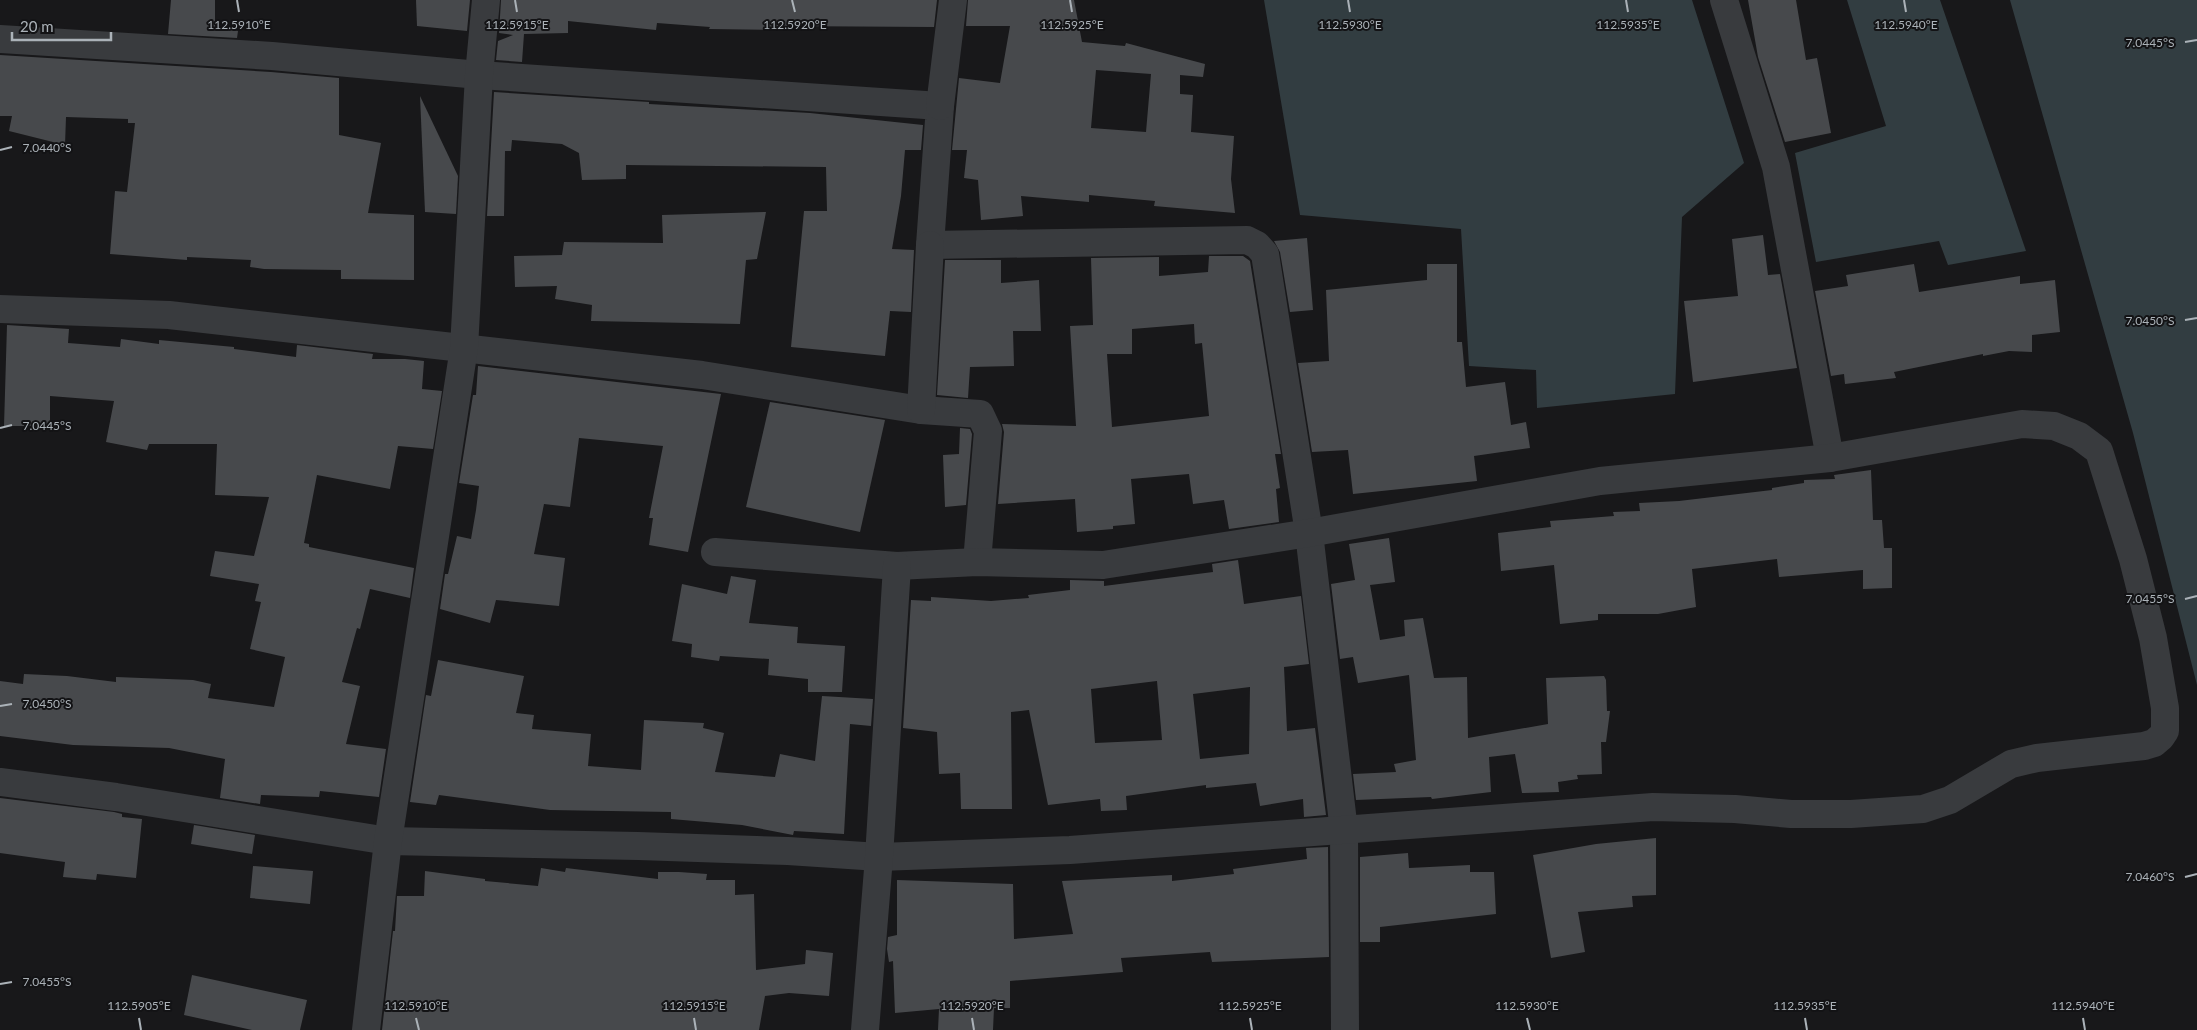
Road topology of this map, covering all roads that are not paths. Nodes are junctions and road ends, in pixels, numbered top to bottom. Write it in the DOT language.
graph roads {
  1 [pos="486,0"];
  2 [pos="953,0"];
  3 [pos="1724,0"];
  4 [pos="0,38"];
  5 [pos="478,75"];
  6 [pos="940,106"];
  7 [pos="930,245"];
  8 [pos="0,310"];
  9 [pos="464,348"];
  10 [pos="922,410"];
  11 [pos="1830,458"];
  12 [pos="1309,533"];
  13 [pos="715,552"];
  14 [pos="977,562"];
  15 [pos="897,566"];
  16 [pos="0,782"];
  17 [pos="1344,831"];
  18 [pos="388,841"];
  19 [pos="878,857"];
  20 [pos="366,1030"];
  21 [pos="864,1030"];
  22 [pos="1345,1030"];
  1 -- 5 [label="street"];
  2 -- 6 [label="street"];
  3 -- 11 [label="street"];
  4 -- 5 [label="street"];
  5 -- 6 [label="street"];
  5 -- 9 [label="street"];
  6 -- 7 [label="street"];
  7 -- 10 [label="street"];
  7 -- 12 [label="street"];
  8 -- 9 [label="street"];
  9 -- 10 [label="street"];
  9 -- 18 [label="street"];
  10 -- 14 [label="street"];
  11 -- 12 [label="street"];
  11 -- 17 [label="street"];
  12 -- 14 [label="street"];
  12 -- 17 [label="street"];
  13 -- 15 [label="street"];
  14 -- 15 [label="street"];
  15 -- 19 [label="street"];
  16 -- 18 [label="street"];
  17 -- 19 [label="street"];
  17 -- 22 [label="street"];
  18 -- 19 [label="street"];
  18 -- 20 [label="street"];
  19 -- 21 [label="street"];
}
